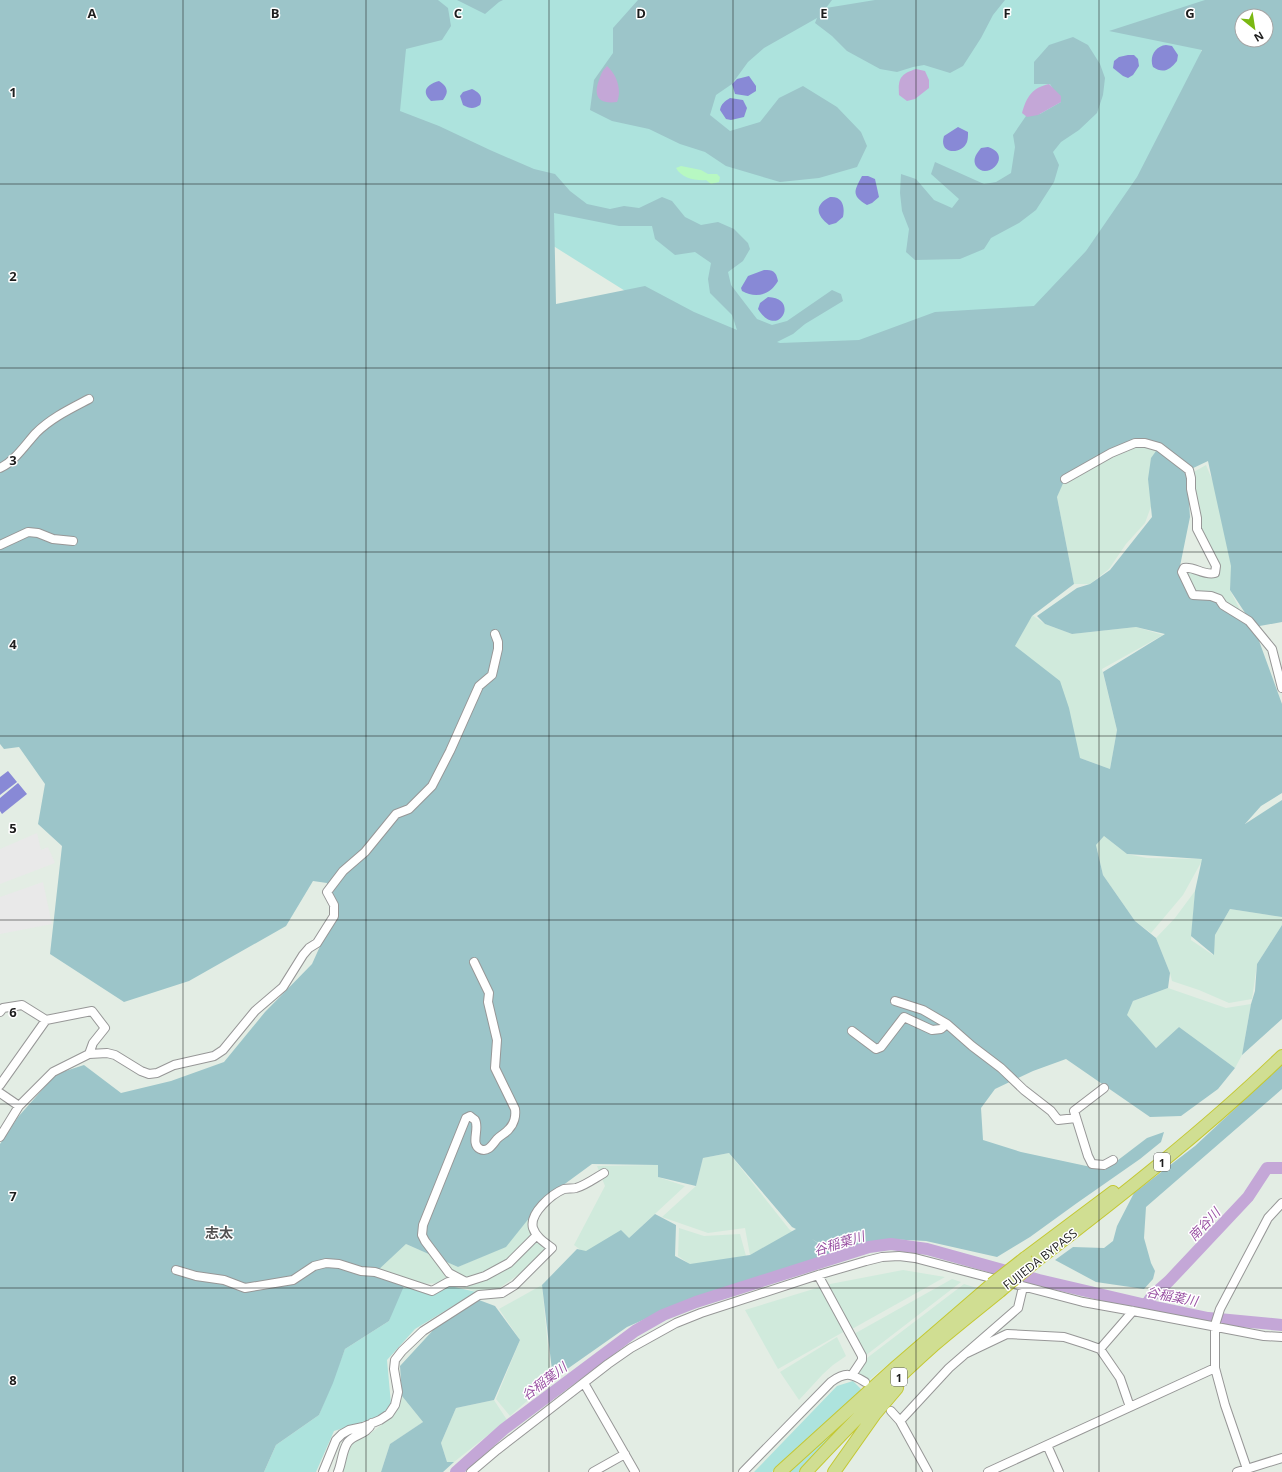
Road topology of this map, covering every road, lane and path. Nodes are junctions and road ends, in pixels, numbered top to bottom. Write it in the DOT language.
graph roads {
  1 [pos="89,399"];
  2 [pos="0,468"];
  3 [pos="1065,479"];
  4 [pos="73,541"];
  5 [pos="0,545"];
  6 [pos="495,634"];
  7 [pos="1282,688"];
  8 [pos="474,962"];
  9 [pos="895,1001"];
  10 [pos="0,1012"];
  11 [pos="46,1020"];
  12 [pos="947,1024"];
  13 [pos="852,1032"];
  14 [pos="89,1054"];
  15 [pos="1282,1056"];
  16 [pos="0,1085"];
  17 [pos="1104,1088"];
  18 [pos="0,1093"];
  19 [pos="19,1106"];
  20 [pos="1076,1118"];
  21 [pos="0,1137"];
  22 [pos="1113,1160"];
  23 [pos="604,1173"];
  24 [pos="1282,1202"];
  25 [pos="537,1235"];
  26 [pos="176,1270"];
  27 [pos="818,1275"];
  28 [pos="466,1282"];
  29 [pos="1022,1287"];
  30 [pos="996,1288"];
  31 [pos="1133,1311"];
  32 [pos="1215,1326"];
  33 [pos="1282,1337"];
  34 [pos="935,1345"];
  35 [pos="1100,1349"];
  36 [pos="965,1354"];
  37 [pos="1215,1368"];
  38 [pos="852,1375"];
  39 [pos="865,1382"];
  40 [pos="584,1383"];
  41 [pos="1130,1407"];
  42 [pos="891,1411"];
  43 [pos="900,1421"];
  44 [pos="372,1423"];
  45 [pos="1047,1445"];
  46 [pos="625,1454"];
  47 [pos="1282,1458"];
  48 [pos="1247,1469"];
  49 [pos="323,1472"];
  50 [pos="338,1472"];
  51 [pos="471,1472"];
  52 [pos="593,1472"];
  53 [pos="635,1472"];
  54 [pos="743,1472"];
  55 [pos="780,1472"];
  56 [pos="806,1472"];
  57 [pos="834,1472"];
  58 [pos="928,1472"];
  59 [pos="988,1472"];
  60 [pos="1060,1472"];
  61 [pos="1237,1472"];
  1 -- 2 [label="street"];
  3 -- 7 [label="street"];
  4 -- 5 [label="street"];
  6 -- 14 [label="street"];
  8 -- 28 [label="street"];
  9 -- 12 [label="street"];
  10 -- 11 [label="street"];
  11 -- 14 [label="street"];
  11 -- 16 [label="street"];
  12 -- 13 [label="street"];
  12 -- 20 [label="street"];
  14 -- 19 [label="street"];
  15 -- 30 [label="highway, FUJIEDA BYPASS / 1, bridge"];
  17 -- 20 [label="street"];
  18 -- 19 [label="street"];
  19 -- 21 [label="street"];
  20 -- 22 [label="street"];
  23 -- 25 [label="street"];
  24 -- 32 [label="street"];
  25 -- 28 [label="street"];
  25 -- 44 [label="street"];
  26 -- 28 [label="street"];
  27 -- 29 [label="street"];
  27 -- 38 [label="street"];
  27 -- 40 [label="street"];
  29 -- 31 [label="street"];
  29 -- 36 [label="street"];
  30 -- 34 [label="highway, FUJIEDA BYPASS / 1"];
  30 -- 55 [label="highway, 1"];
  31 -- 32 [label="street"];
  31 -- 35 [label="street"];
  32 -- 33 [label="street"];
  32 -- 37 [label="street"];
  34 -- 56 [label="highway, FUJIEDA BYPASS / 1"];
  34 -- 57 [label="highway, 1"];
  35 -- 36 [label="street"];
  35 -- 41 [label="street"];
  36 -- 43 [label="street"];
  37 -- 41 [label="street"];
  37 -- 48 [label="street"];
  38 -- 39 [label="street"];
  38 -- 54 [label="street"];
  40 -- 46 [label="street"];
  40 -- 51 [label="street"];
  41 -- 45 [label="street"];
  42 -- 43 [label="street"];
  43 -- 58 [label="street"];
  44 -- 49 [label="street"];
  44 -- 50 [label="street"];
  45 -- 59 [label="street"];
  45 -- 60 [label="street"];
  46 -- 52 [label="street"];
  46 -- 53 [label="street"];
  47 -- 48 [label="street"];
  48 -- 61 [label="street"];
}
